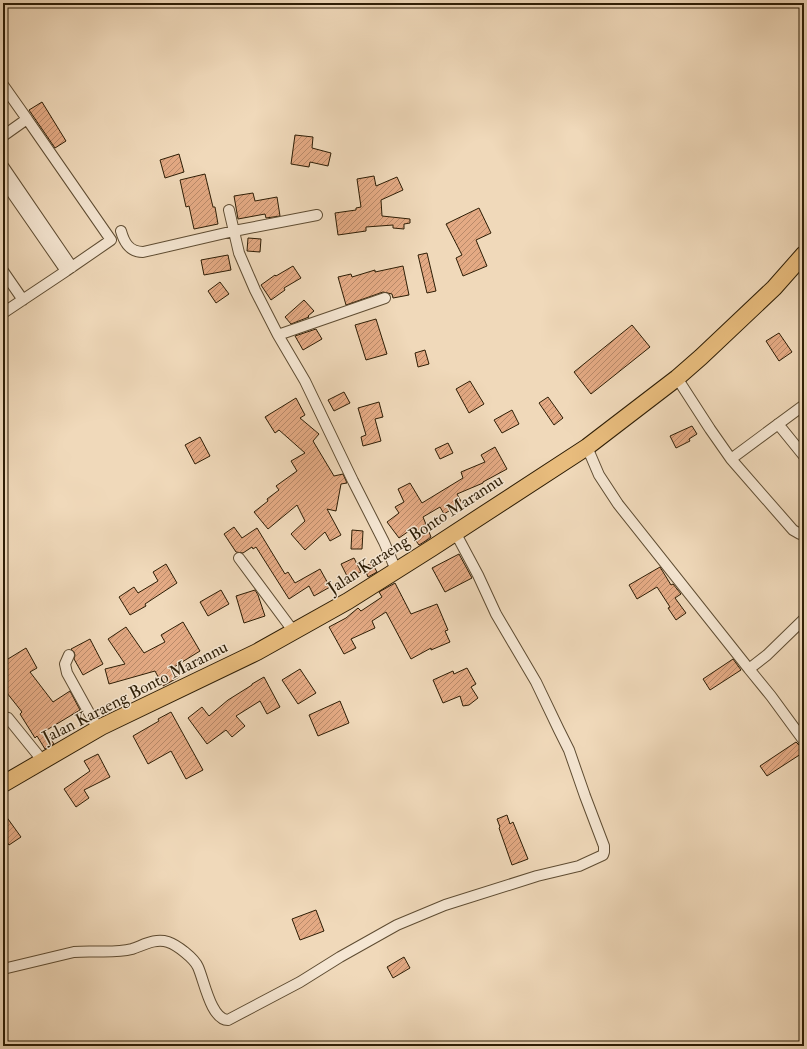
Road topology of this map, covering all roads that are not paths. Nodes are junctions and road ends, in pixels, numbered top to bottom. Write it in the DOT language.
graph roads {
  1 [pos="3,85"];
  2 [pos="27,119"];
  3 [pos="3,136"];
  4 [pos="3,166"];
  5 [pos="3,180"];
  6 [pos="229,210"];
  7 [pos="318,215"];
  8 [pos="121,231"];
  9 [pos="234,232"];
  10 [pos="804,254"];
  11 [pos="69,269"];
  12 [pos="3,271"];
  13 [pos="385,298"];
  14 [pos="23,300"];
  15 [pos="3,313"];
  16 [pos="278,335"];
  17 [pos="677,378"];
  18 [pos="804,404"];
  19 [pos="778,424"];
  20 [pos="587,447"];
  21 [pos="804,456"];
  22 [pos="731,459"];
  23 [pos="455,532"];
  24 [pos="804,534"];
  25 [pos="239,558"];
  26 [pos="396,570"];
  27 [pos="804,619"];
  28 [pos="294,632"];
  29 [pos="69,655"];
  30 [pos="749,669"];
  31 [pos="3,717"];
  32 [pos="98,729"];
  33 [pos="804,740"];
  34 [pos="42,760"];
  35 [pos="3,784"];
  36 [pos="3,969"];
  1 -- 2 [label="street"];
  2 -- 3 [label="street"];
  2 -- 11 [label="street"];
  4 -- 11 [label="street"];
  5 -- 11 [label="street"];
  6 -- 9 [label="street"];
  7 -- 9 [label="street"];
  8 -- 9 [label="street"];
  9 -- 16 [label="street"];
  10 -- 17 [label="main road, Jalan Karaeng Bonto Marannu"];
  11 -- 14 [label="street"];
  12 -- 14 [label="street"];
  13 -- 16 [label="street"];
  14 -- 15 [label="street"];
  16 -- 26 [label="street"];
  17 -- 20 [label="main road, Jalan Karaeng Bonto Marannu"];
  17 -- 22 [label="street"];
  18 -- 19 [label="street"];
  19 -- 21 [label="street"];
  19 -- 22 [label="street"];
  20 -- 23 [label="main road, Jalan Karaeng Bonto Marannu"];
  20 -- 30 [label="street"];
  22 -- 24 [label="street"];
  23 -- 26 [label="main road, Jalan Karaeng Bonto Marannu"];
  23 -- 36 [label="street"];
  25 -- 28 [label="street"];
  26 -- 28 [label="main road, Jalan Karaeng Bonto Marannu"];
  27 -- 30 [label="street"];
  28 -- 32 [label="main road, Jalan Karaeng Bonto Marannu"];
  29 -- 32 [label="street"];
  30 -- 33 [label="street"];
  31 -- 34 [label="street"];
  32 -- 34 [label="main road, Jalan Karaeng Bonto Marannu"];
  34 -- 35 [label="main road, Jalan Karaeng Bonto Marannu"];
}
